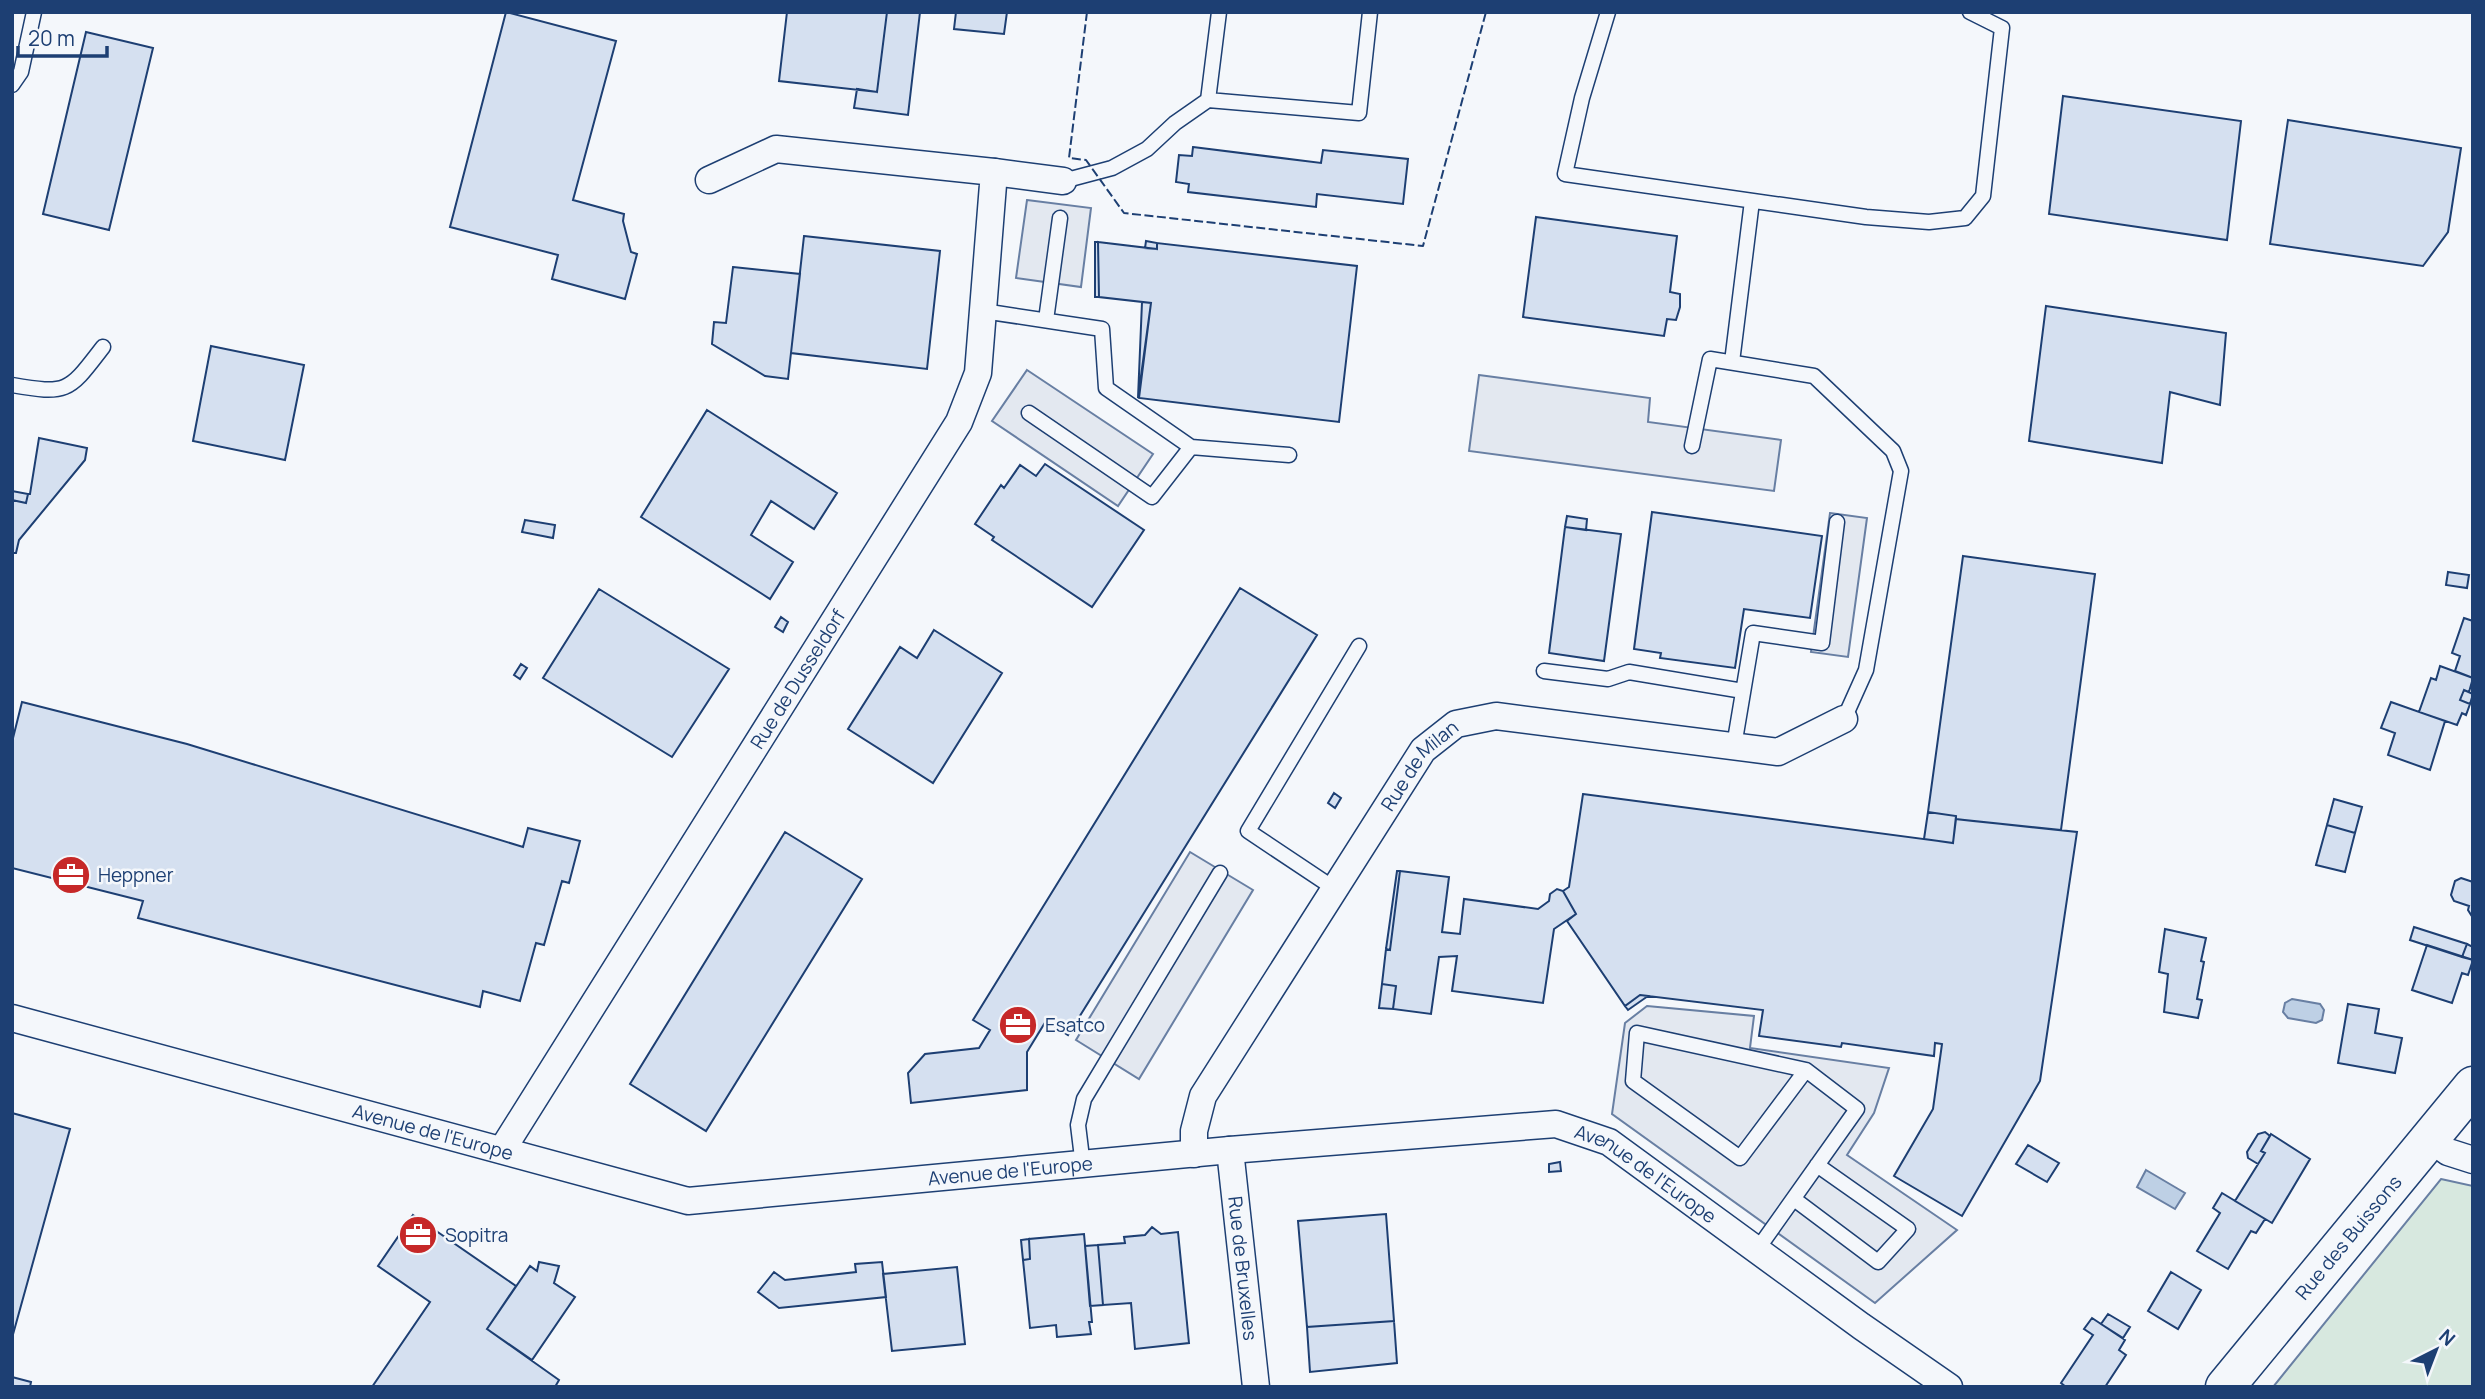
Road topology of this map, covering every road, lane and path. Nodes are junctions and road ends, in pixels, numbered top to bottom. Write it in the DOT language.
graph roads {
  1 [pos="34,12"];
  2 [pos="1219,12"];
  3 [pos="1370,12"];
  4 [pos="1608,12"];
  5 [pos="1970,12"];
  6 [pos="12,85"];
  7 [pos="1208,100"];
  8 [pos="993,172"];
  9 [pos="709,180"];
  10 [pos="1063,181"];
  11 [pos="1752,201"];
  12 [pos="1060,218"];
  13 [pos="983,310"];
  14 [pos="1046,320"];
  15 [pos="103,347"];
  16 [pos="1732,362"];
  17 [pos="12,385"];
  18 [pos="1029,413"];
  19 [pos="1692,446"];
  20 [pos="1191,447"];
  21 [pos="1289,455"];
  22 [pos="1837,522"];
  23 [pos="1359,646"];
  24 [pos="1544,671"];
  25 [pos="1743,691"];
  26 [pos="1844,719"];
  27 [pos="1734,746"];
  28 [pos="1220,873"];
  29 [pos="1335,889"];
  30 [pos="12,1018"];
  31 [pos="1806,1070"];
  32 [pos="2473,1086"];
  33 [pos="2430,1139"];
  34 [pos="502,1150"];
  35 [pos="1230,1150"];
  36 [pos="1194,1154"];
  37 [pos="2473,1160"];
  38 [pos="1817,1165"];
  39 [pos="1083,1166"];
  40 [pos="1794,1199"];
  41 [pos="1757,1250"];
  42 [pos="1256,1387"];
  43 [pos="1949,1387"];
  44 [pos="2225,1387"];
  1 -- 6 [label="lane"];
  2 -- 7 [label="lane"];
  3 -- 7 [label="lane"];
  4 -- 11 [label="lane"];
  5 -- 11 [label="lane"];
  7 -- 10 [label="lane"];
  8 -- 9 [label="street"];
  8 -- 10 [label="street"];
  8 -- 13 [label="street, Rue de Dusseldorf"];
  11 -- 16 [label="lane"];
  12 -- 14 [label="lane"];
  13 -- 14 [label="lane"];
  13 -- 34 [label="street, Rue de Dusseldorf"];
  14 -- 20 [label="lane"];
  15 -- 17 [label="lane"];
  16 -- 19 [label="lane"];
  16 -- 26 [label="lane"];
  18 -- 20 [label="lane"];
  20 -- 21 [label="lane"];
  22 -- 25 [label="lane"];
  23 -- 29 [label="lane"];
  24 -- 25 [label="lane"];
  25 -- 27 [label="lane"];
  26 -- 27 [label="street, Rue de Milan"];
  27 -- 29 [label="street, Rue de Milan"];
  28 -- 39 [label="lane"];
  29 -- 36 [label="street, Rue de Milan"];
  30 -- 34 [label="street, Avenue de l'Europe"];
  31 -- 31 [label="lane"];
  31 -- 38 [label="lane"];
  32 -- 33 [label="street, Rue des Buissons"];
  33 -- 37 [label="street"];
  33 -- 44 [label="street, Rue des Buissons"];
  34 -- 39 [label="street, Avenue de l'Europe"];
  35 -- 36 [label="street, Avenue de l'Europe"];
  35 -- 41 [label="street, Avenue de l'Europe"];
  35 -- 42 [label="street, Rue de Bruxelles"];
  36 -- 39 [label="street, Avenue de l'Europe"];
  38 -- 40 [label="lane"];
  38 -- 40 [label="lane"];
  40 -- 41 [label="lane"];
  41 -- 43 [label="street, Avenue de l'Europe"];
}
